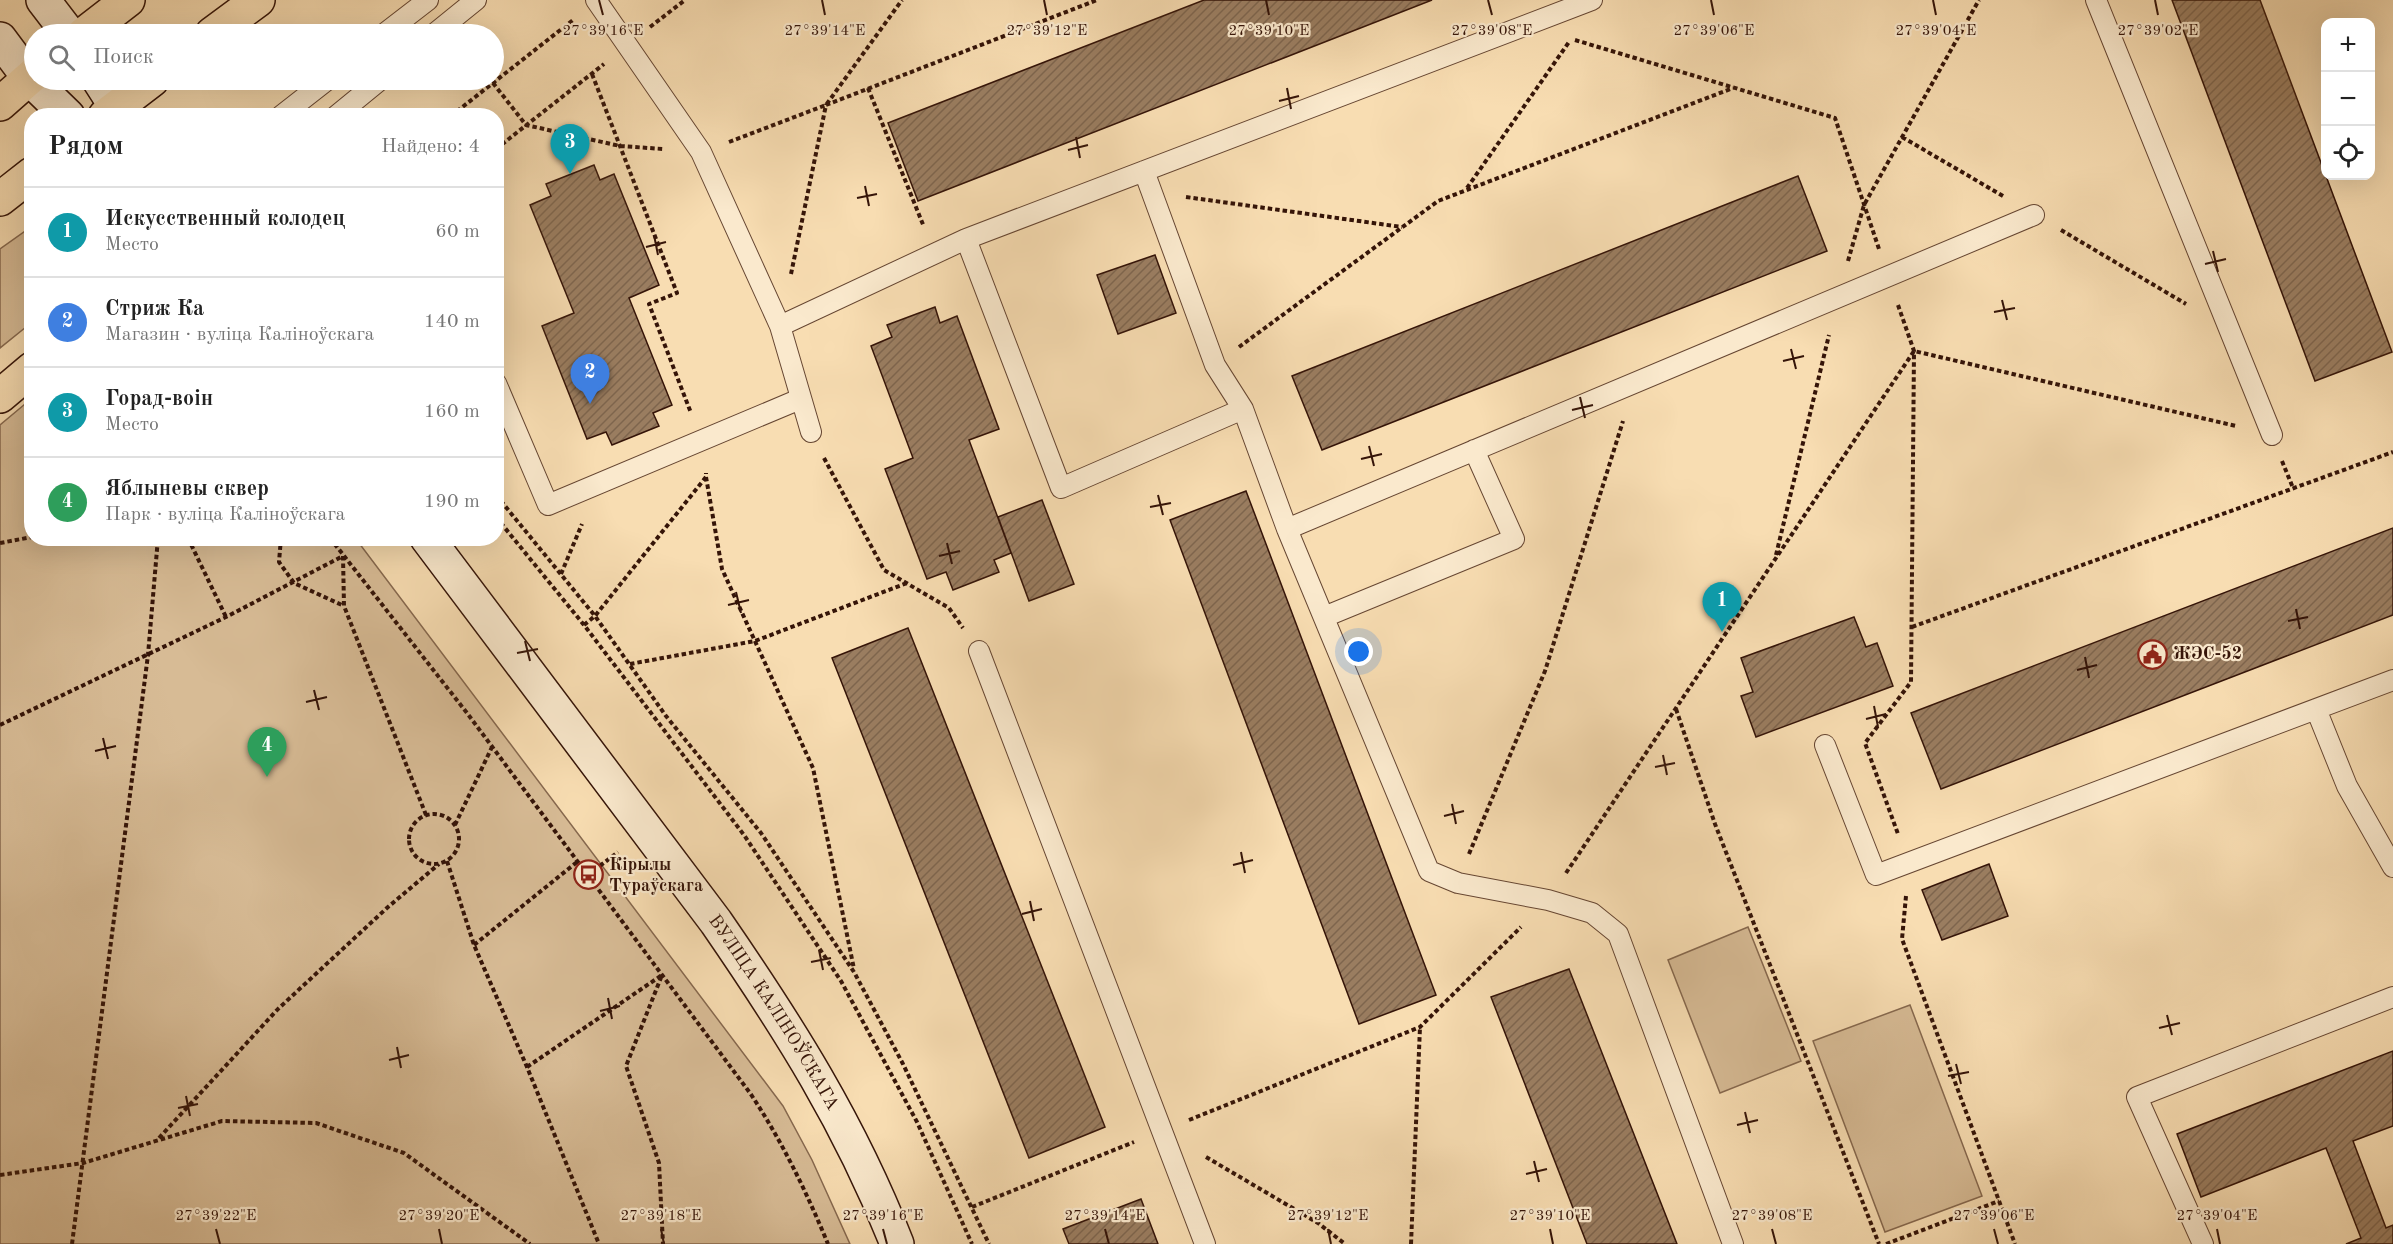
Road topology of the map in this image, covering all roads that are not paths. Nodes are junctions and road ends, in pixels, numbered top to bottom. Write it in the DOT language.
graph roads {
  1 [pos="44,0"];
  2 [pos="128,0"];
  3 [pos="258,0"];
  4 [pos="428,0"];
  5 [pos="476,0"];
  6 [pos="1592,0"];
  7 [pos="2096,0"];
  8 [pos="596,1"];
  9 [pos="62,24"];
  10 [pos="97,24"];
  11 [pos="226,24"];
  12 [pos="397,24"];
  13 [pos="446,24"];
  14 [pos="0,39"];
  15 [pos="24,67"];
  16 [pos="24,83"];
  17 [pos="45,90"];
  18 [pos="134,90"];
  19 [pos="314,90"];
  20 [pos="368,90"];
  21 [pos="0,104"];
  22 [pos="110,104"];
  23 [pos="61,108"];
  24 [pos="291,108"];
  25 [pos="346,108"];
  26 [pos="1144,171"];
  27 [pos="24,180"];
  28 [pos="0,199"];
  29 [pos="2034,214"];
  30 [pos="966,239"];
  31 [pos="780,326"];
  32 [pos="24,376"];
  33 [pos="0,396"];
  34 [pos="800,399"];
  35 [pos="504,402"];
  36 [pos="1243,410"];
  37 [pos="810,432"];
  38 [pos="2272,435"];
  39 [pos="1474,450"];
  40 [pos="1287,529"];
  41 [pos="433,546"];
  42 [pos="1324,617"];
  43 [pos="979,651"];
  44 [pos="2393,680"];
  45 [pos="2316,709"];
  46 [pos="1825,745"];
  47 [pos="2393,867"];
  48 [pos="2393,997"];
  49 [pos="897,1244"];
  50 [pos="1205,1244"];
  51 [pos="1733,1244"];
  52 [pos="2203,1244"];
  1 -- 9 [label="main road"];
  2 -- 10 [label="main road"];
  3 -- 11 [label="main road"];
  4 -- 12 [label="lane"];
  5 -- 13 [label="lane"];
  6 -- 26 [label="lane"];
  7 -- 38 [label="lane"];
  8 -- 31 [label="lane"];
  14 -- 15 [label="main road"];
  16 -- 21 [label="main road"];
  17 -- 23 [label="main road"];
  18 -- 22 [label="main road"];
  19 -- 24 [label="lane"];
  20 -- 25 [label="lane"];
  26 -- 30 [label="lane"];
  26 -- 36 [label="lane"];
  27 -- 28 [label="main road"];
  29 -- 39 [label="lane"];
  30 -- 31 [label="lane"];
  30 -- 36 [label="lane"];
  31 -- 34 [label="lane"];
  32 -- 33 [label="main road"];
  34 -- 35 [label="lane"];
  34 -- 37 [label="lane"];
  36 -- 40 [label="lane"];
  39 -- 40 [label="lane"];
  39 -- 42 [label="lane"];
  40 -- 42 [label="lane"];
  41 -- 49 [label="main road, ВУЛІЦА КАЛІНОЎСКАГА"];
  42 -- 51 [label="lane"];
  43 -- 50 [label="lane"];
  44 -- 45 [label="lane"];
  45 -- 46 [label="lane"];
  45 -- 47 [label="lane"];
  48 -- 52 [label="lane"];
}
